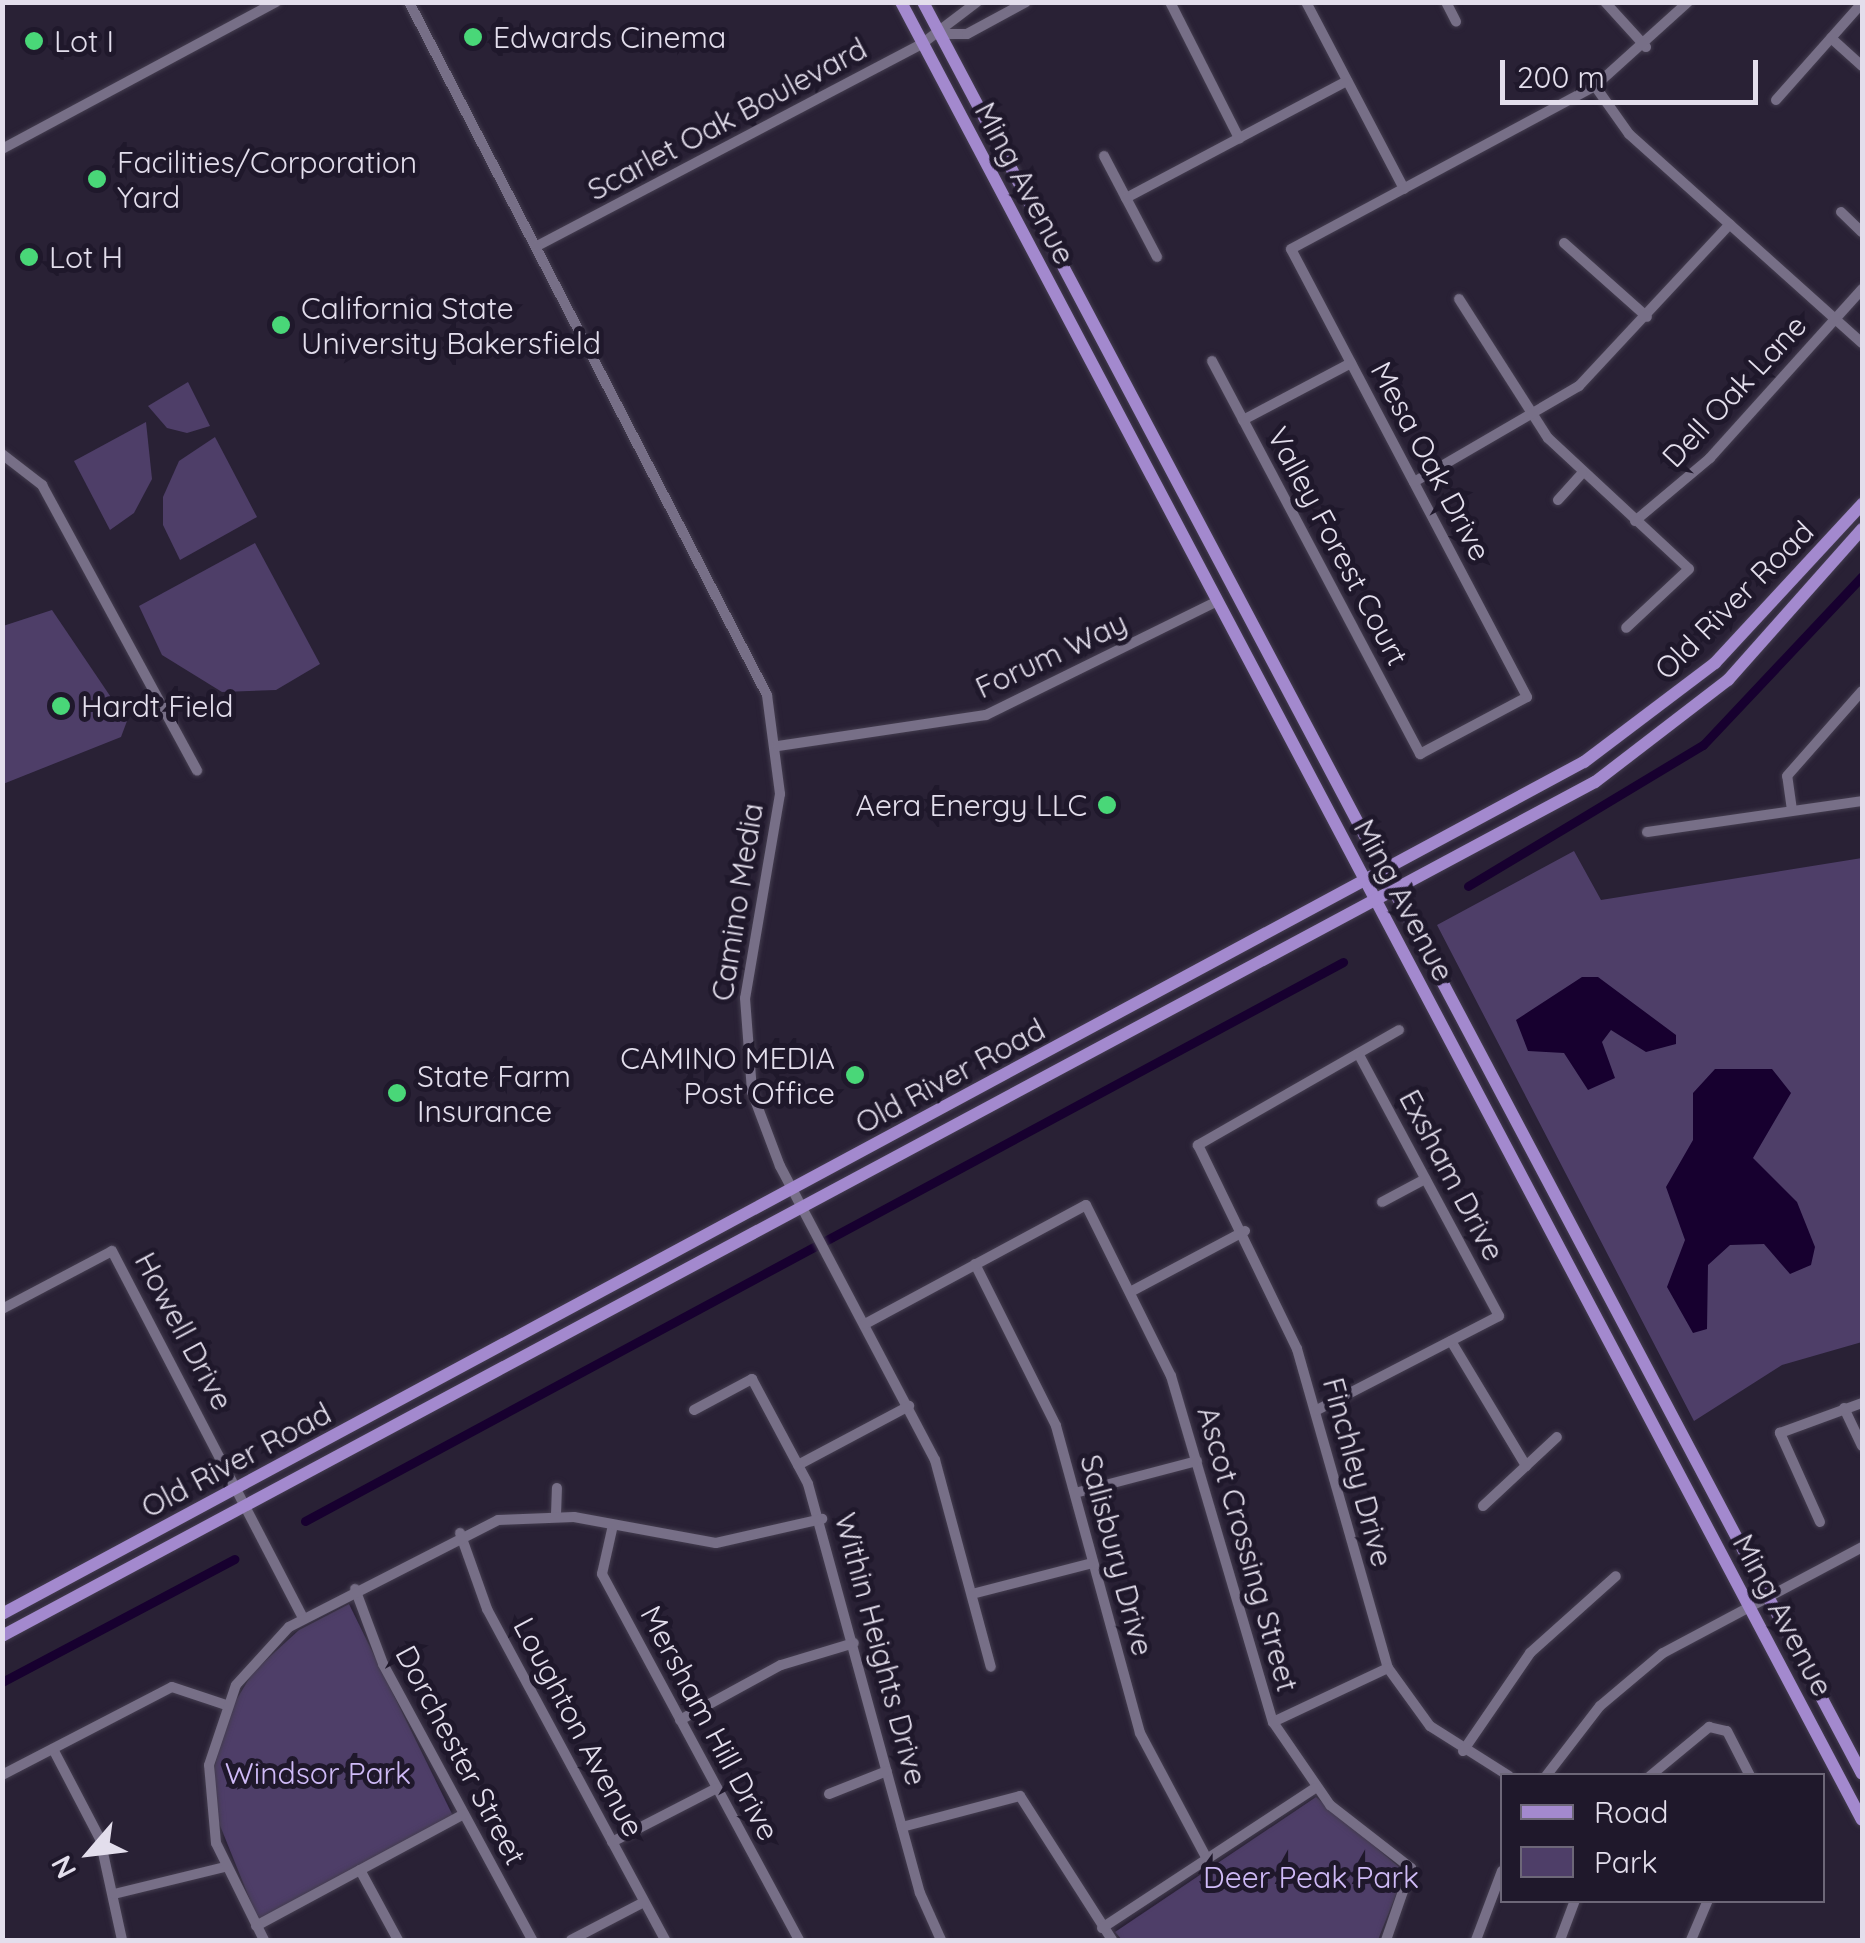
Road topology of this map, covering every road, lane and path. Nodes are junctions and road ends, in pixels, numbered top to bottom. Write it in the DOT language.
graph roads {
  1 [pos="276,2"];
  2 [pos="409,2"];
  3 [pos="901,2"];
  4 [pos="923,2"];
  5 [pos="978,2"];
  6 [pos="1026,2"];
  7 [pos="1170,2"];
  8 [pos="1306,2"];
  9 [pos="1446,2"];
  10 [pos="1605,2"];
  11 [pos="1688,2"];
  12 [pos="1862,3"];
  13 [pos="1456,22"];
  14 [pos="939,34"];
  15 [pos="1831,38"];
  16 [pos="923,43"];
  17 [pos="1646,47"];
  18 [pos="1862,66"];
  19 [pos="1347,81"];
  20 [pos="1595,86"];
  21 [pos="1776,100"];
  22 [pos="1239,138"];
  23 [pos="2,149"];
  24 [pos="1104,156"];
  25 [pos="1404,189"];
  26 [pos="1126,198"];
  27 [pos="1841,212"];
  28 [pos="1730,224"];
  29 [pos="1862,232"];
  30 [pos="1564,243"];
  31 [pos="537,246"];
  32 [pos="1157,257"];
  33 [pos="1862,289"];
  34 [pos="1460,298"];
  35 [pos="1647,318"];
  36 [pos="1836,318"];
  37 [pos="1862,343"];
  38 [pos="1212,361"];
  39 [pos="1351,363"];
  40 [pos="1532,419"];
  41 [pos="1244,420"];
  42 [pos="2,454"];
  43 [pos="1582,474"];
  44 [pos="1414,482"];
  45 [pos="1558,500"];
  46 [pos="1862,504"];
  47 [pos="1635,521"];
  48 [pos="1862,529"];
  49 [pos="1218,602"];
  50 [pos="1626,628"];
  51 [pos="1862,692"];
  52 [pos="1527,697"];
  53 [pos="778,746"];
  54 [pos="197,771"];
  55 [pos="1862,801"];
  56 [pos="1792,810"];
  57 [pos="1647,832"];
  58 [pos="1382,872"];
  59 [pos="1366,881"];
  60 [pos="1394,894"];
  61 [pos="1377,903"];
  62 [pos="1399,1030"];
  63 [pos="1360,1058"];
  64 [pos="1425,1178"];
  65 [pos="793,1189"];
  66 [pos="1382,1202"];
  67 [pos="804,1209"];
  68 [pos="1245,1231"];
  69 [pos="975,1264"];
  70 [pos="1132,1292"];
  71 [pos="2,1310"];
  72 [pos="864,1324"];
  73 [pos="1451,1342"];
  74 [pos="1862,1404"];
  75 [pos="909,1406"];
  76 [pos="1844,1408"];
  77 [pos="694,1410"];
  78 [pos="1315,1411"];
  79 [pos="1557,1437"];
  80 [pos="1862,1446"];
  81 [pos="1197,1461"];
  82 [pos="798,1465"];
  83 [pos="1526,1466"];
  84 [pos="240,1486"];
  85 [pos="557,1488"];
  86 [pos="1075,1493"];
  87 [pos="1484,1506"];
  88 [pos="250,1507"];
  89 [pos="556,1515"];
  90 [pos="822,1519"];
  91 [pos="1820,1522"];
  92 [pos="613,1525"];
  93 [pos="460,1533"];
  94 [pos="1862,1547"];
  95 [pos="1093,1562"];
  96 [pos="1616,1576"];
  97 [pos="355,1589"];
  98 [pos="972,1594"];
  99 [pos="1767,1596"];
  100 [pos="29,1600"];
  101 [pos="1749,1606"];
  102 [pos="2,1614"];
  103 [pos="303,1618"];
  104 [pos="2,1627"];
  105 [pos="2,1636"];
  106 [pos="854,1644"];
  107 [pos="991,1667"];
  108 [pos="1388,1668"];
  109 [pos="226,1705"];
  110 [pos="680,1720"];
  111 [pos="1273,1722"];
  112 [pos="53,1749"];
  113 [pos="1463,1751"];
  114 [pos="887,1771"];
  115 [pos="1503,1773"];
  116 [pos="1548,1773"];
  117 [pos="1654,1773"];
  118 [pos="1748,1773"];
  119 [pos="1862,1774"];
  120 [pos="2,1775"];
  121 [pos="716,1788"];
  122 [pos="1315,1788"];
  123 [pos="829,1794"];
  124 [pos="464,1814"];
  125 [pos="1862,1820"];
  126 [pos="902,1828"];
  127 [pos="612,1842"];
  128 [pos="1206,1859"];
  129 [pos="225,1867"];
  130 [pos="360,1870"];
  131 [pos="1500,1875"];
  132 [pos="114,1894"];
  133 [pos="644,1902"];
  134 [pos="1574,1903"];
  135 [pos="1707,1903"];
  136 [pos="256,1926"];
  137 [pos="1102,1928"];
  138 [pos="122,1940"];
  139 [pos="264,1940"];
  140 [pos="398,1940"];
  141 [pos="532,1940"];
  142 [pos="571,1940"];
  143 [pos="665,1940"];
  144 [pos="799,1940"];
  145 [pos="942,1940"];
  146 [pos="1112,1940"];
  147 [pos="1386,1940"];
  148 [pos="1476,1940"];
  149 [pos="1560,1940"];
  150 [pos="1691,1940"];
  1 -- 23 [label="street"];
  2 -- 31 [label="street, Camino Media"];
  3 -- 16 [label="main road, Ming Avenue"];
  4 -- 14 [label="main road, Ming Avenue"];
  5 -- 14 [label="street, Scarlet Oak Boulevard"];
  6 -- 14 [label="street, Scarlet Oak Boulevard"];
  7 -- 22 [label="street"];
  8 -- 19 [label="street"];
  9 -- 13 [label="street"];
  10 -- 17 [label="street"];
  11 -- 17 [label="street"];
  12 -- 15 [label="street"];
  14 -- 16 [label="street, Scarlet Oak Boulevard"];
  14 -- 58 [label="main road, Ming Avenue"];
  15 -- 18 [label="street"];
  15 -- 21 [label="street"];
  16 -- 31 [label="street, Scarlet Oak Boulevard"];
  16 -- 49 [label="main road, Ming Avenue"];
  17 -- 20 [label="street"];
  19 -- 22 [label="street"];
  19 -- 25 [label="street"];
  20 -- 25 [label="street"];
  20 -- 28 [label="street"];
  22 -- 26 [label="street"];
  24 -- 26 [label="street"];
  25 -- 39 [label="street, Mesa Oak Drive"];
  26 -- 32 [label="street"];
  27 -- 29 [label="street"];
  28 -- 35 [label="street"];
  28 -- 36 [label="street"];
  30 -- 35 [label="street"];
  31 -- 53 [label="street, Camino Media"];
  33 -- 36 [label="street, Dell Oak Lane"];
  34 -- 40 [label="street"];
  35 -- 40 [label="street"];
  36 -- 37 [label="street"];
  36 -- 47 [label="street, Dell Oak Lane"];
  38 -- 41 [label="street, Valley Forest Court"];
  39 -- 41 [label="street"];
  39 -- 44 [label="street, Mesa Oak Drive"];
  40 -- 43 [label="street"];
  40 -- 44 [label="street"];
  41 -- 52 [label="street, Valley Forest Court"];
  42 -- 54 [label="street"];
  43 -- 45 [label="street"];
  43 -- 47 [label="street"];
  44 -- 52 [label="street, Mesa Oak Drive"];
  46 -- 58 [label="main road, Old River Road"];
  47 -- 50 [label="street"];
  48 -- 60 [label="main road, Old River Road"];
  49 -- 53 [label="street, Forum Way"];
  49 -- 59 [label="main road, Ming Avenue"];
  51 -- 56 [label="street"];
  53 -- 65 [label="street, Camino Media"];
  55 -- 56 [label="street"];
  56 -- 57 [label="street"];
  58 -- 59 [label="main road, Old River Road"];
  58 -- 60 [label="main road, Ming Avenue"];
  59 -- 61 [label="main road, Ming Avenue"];
  59 -- 65 [label="main road, Old River Road"];
  60 -- 61 [label="main road, Old River Road"];
  60 -- 99 [label="main road, Ming Avenue"];
  61 -- 67 [label="main road, Old River Road"];
  61 -- 101 [label="main road, Ming Avenue"];
  62 -- 63 [label="street"];
  63 -- 64 [label="street, Exsham Drive"];
  63 -- 68 [label="street, Finchley Drive"];
  64 -- 66 [label="street"];
  64 -- 73 [label="street, Exsham Drive"];
  65 -- 67 [label="street, Camino Media"];
  65 -- 84 [label="main road, Old River Road"];
  67 -- 72 [label="street, Camino Media"];
  67 -- 88 [label="main road, Old River Road"];
  68 -- 70 [label="street"];
  68 -- 78 [label="street, Finchley Drive"];
  69 -- 70 [label="street, Ascot Crossing Street"];
  69 -- 72 [label="street"];
  69 -- 86 [label="street, Salisbury Drive"];
  70 -- 81 [label="street, Ascot Crossing Street"];
  71 -- 84 [label="street, Howell Drive"];
  72 -- 75 [label="street, Camino Media"];
  73 -- 78 [label="street"];
  73 -- 83 [label="street"];
  74 -- 76 [label="street"];
  75 -- 82 [label="street"];
  75 -- 98 [label="street, Camino Media"];
  76 -- 80 [label="street"];
  76 -- 91 [label="street"];
  77 -- 82 [label="street, Within Heights Drive"];
  78 -- 108 [label="street, Finchley Drive"];
  79 -- 83 [label="street"];
  81 -- 86 [label="street"];
  81 -- 111 [label="street, Ascot Crossing Street"];
  82 -- 90 [label="street, Within Heights Drive"];
  83 -- 87 [label="street"];
  84 -- 88 [label="street, Howell Drive"];
  84 -- 100 [label="main road, Old River Road"];
  85 -- 89 [label="street"];
  86 -- 95 [label="street, Salisbury Drive"];
  88 -- 103 [label="street, Howell Drive"];
  88 -- 105 [label="main road, Old River Road"];
  89 -- 92 [label="street"];
  89 -- 93 [label="street"];
  90 -- 92 [label="street"];
  90 -- 106 [label="street, Within Heights Drive"];
  92 -- 110 [label="street, Mersham Hill Drive"];
  93 -- 97 [label="street"];
  93 -- 127 [label="street, Loughton Avenue"];
  94 -- 99 [label="street"];
  95 -- 98 [label="street"];
  95 -- 128 [label="street, Salisbury Drive"];
  96 -- 113 [label="street"];
  97 -- 103 [label="street"];
  97 -- 124 [label="street, Dorchester Street"];
  98 -- 107 [label="street, Camino Media"];
  99 -- 101 [label="street"];
  99 -- 119 [label="main road, Ming Avenue"];
  100 -- 102 [label="main road, Old River Road"];
  100 -- 104 [label="main road"];
  101 -- 116 [label="street"];
  101 -- 125 [label="main road, Ming Avenue"];
  103 -- 109 [label="street"];
  106 -- 110 [label="street"];
  106 -- 114 [label="street, Within Heights Drive"];
  108 -- 111 [label="street"];
  108 -- 113 [label="street, Finchley Drive"];
  109 -- 112 [label="street"];
  109 -- 129 [label="street"];
  110 -- 121 [label="street, Mersham Hill Drive"];
  111 -- 122 [label="street, Ascot Crossing Street"];
  112 -- 120 [label="street"];
  112 -- 132 [label="street"];
  113 -- 115 [label="street, Finchley Drive"];
  114 -- 123 [label="street"];
  114 -- 126 [label="street, Within Heights Drive"];
  117 -- 118 [label="street"];
  121 -- 127 [label="street"];
  121 -- 144 [label="street, Mersham Hill Drive"];
  122 -- 128 [label="street"];
  122 -- 147 [label="street, Ascot Crossing Street"];
  124 -- 130 [label="street"];
  124 -- 141 [label="street, Dorchester Street"];
  126 -- 137 [label="street"];
  126 -- 145 [label="street, Within Heights Drive"];
  127 -- 133 [label="street, Loughton Avenue"];
  128 -- 137 [label="street"];
  129 -- 132 [label="street"];
  129 -- 136 [label="street"];
  130 -- 136 [label="street"];
  130 -- 140 [label="street"];
  131 -- 148 [label="street"];
  132 -- 138 [label="street"];
  133 -- 142 [label="street"];
  133 -- 143 [label="street, Loughton Avenue"];
  134 -- 149 [label="street"];
  135 -- 150 [label="street"];
  136 -- 139 [label="street"];
  137 -- 146 [label="street"];
}
